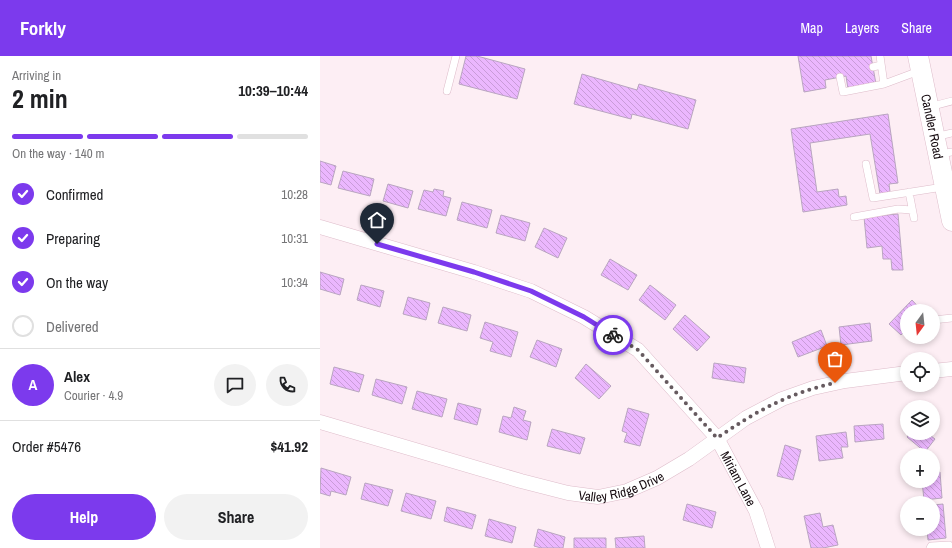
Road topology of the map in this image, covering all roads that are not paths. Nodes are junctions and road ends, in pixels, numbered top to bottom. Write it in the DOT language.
graph roads {
  1 [pos="456,56"];
  2 [pos="880,56"];
  3 [pos="920,63"];
  4 [pos="881,65"];
  5 [pos="873,66"];
  6 [pos="840,77"];
  7 [pos="884,84"];
  8 [pos="447,91"];
  9 [pos="952,100"];
  10 [pos="929,107"];
  11 [pos="944,144"];
  12 [pos="866,164"];
  13 [pos="945,187"];
  14 [pos="909,192"];
  15 [pos="912,210"];
  16 [pos="951,213"];
  17 [pos="854,217"];
  18 [pos="914,218"];
  19 [pos="320,227"];
  20 [pos="952,318"];
  21 [pos="940,319"];
  22 [pos="952,369"];
  23 [pos="940,370"];
  24 [pos="900,374"];
  25 [pos="320,422"];
  26 [pos="717,438"];
  27 [pos="768,548"];
  28 [pos="930,548"];
  29 [pos="950,548"];
  1 -- 8 [label="lane"];
  2 -- 4 [label="lane"];
  3 -- 7 [label="lane"];
  3 -- 10 [label="main road, Candler Road"];
  4 -- 5 [label="lane"];
  4 -- 7 [label="lane"];
  6 -- 7 [label="lane"];
  9 -- 10 [label="lane"];
  10 -- 11 [label="main road, Candler Road"];
  11 -- 13 [label="main road, Candler Road"];
  12 -- 14 [label="lane"];
  13 -- 14 [label="lane"];
  13 -- 16 [label="main road, Candler Road"];
  14 -- 15 [label="lane"];
  15 -- 17 [label="lane"];
  15 -- 18 [label="lane"];
  19 -- 26 [label="street, Miriam Lane"];
  20 -- 21 [label="lane"];
  22 -- 23 [label="street"];
  24 -- 26 [label="street, Valley Ridge Drive"];
  25 -- 26 [label="street, Valley Ridge Drive"];
  26 -- 27 [label="street, Miriam Lane"];
  28 -- 29 [label="lane"];
}
